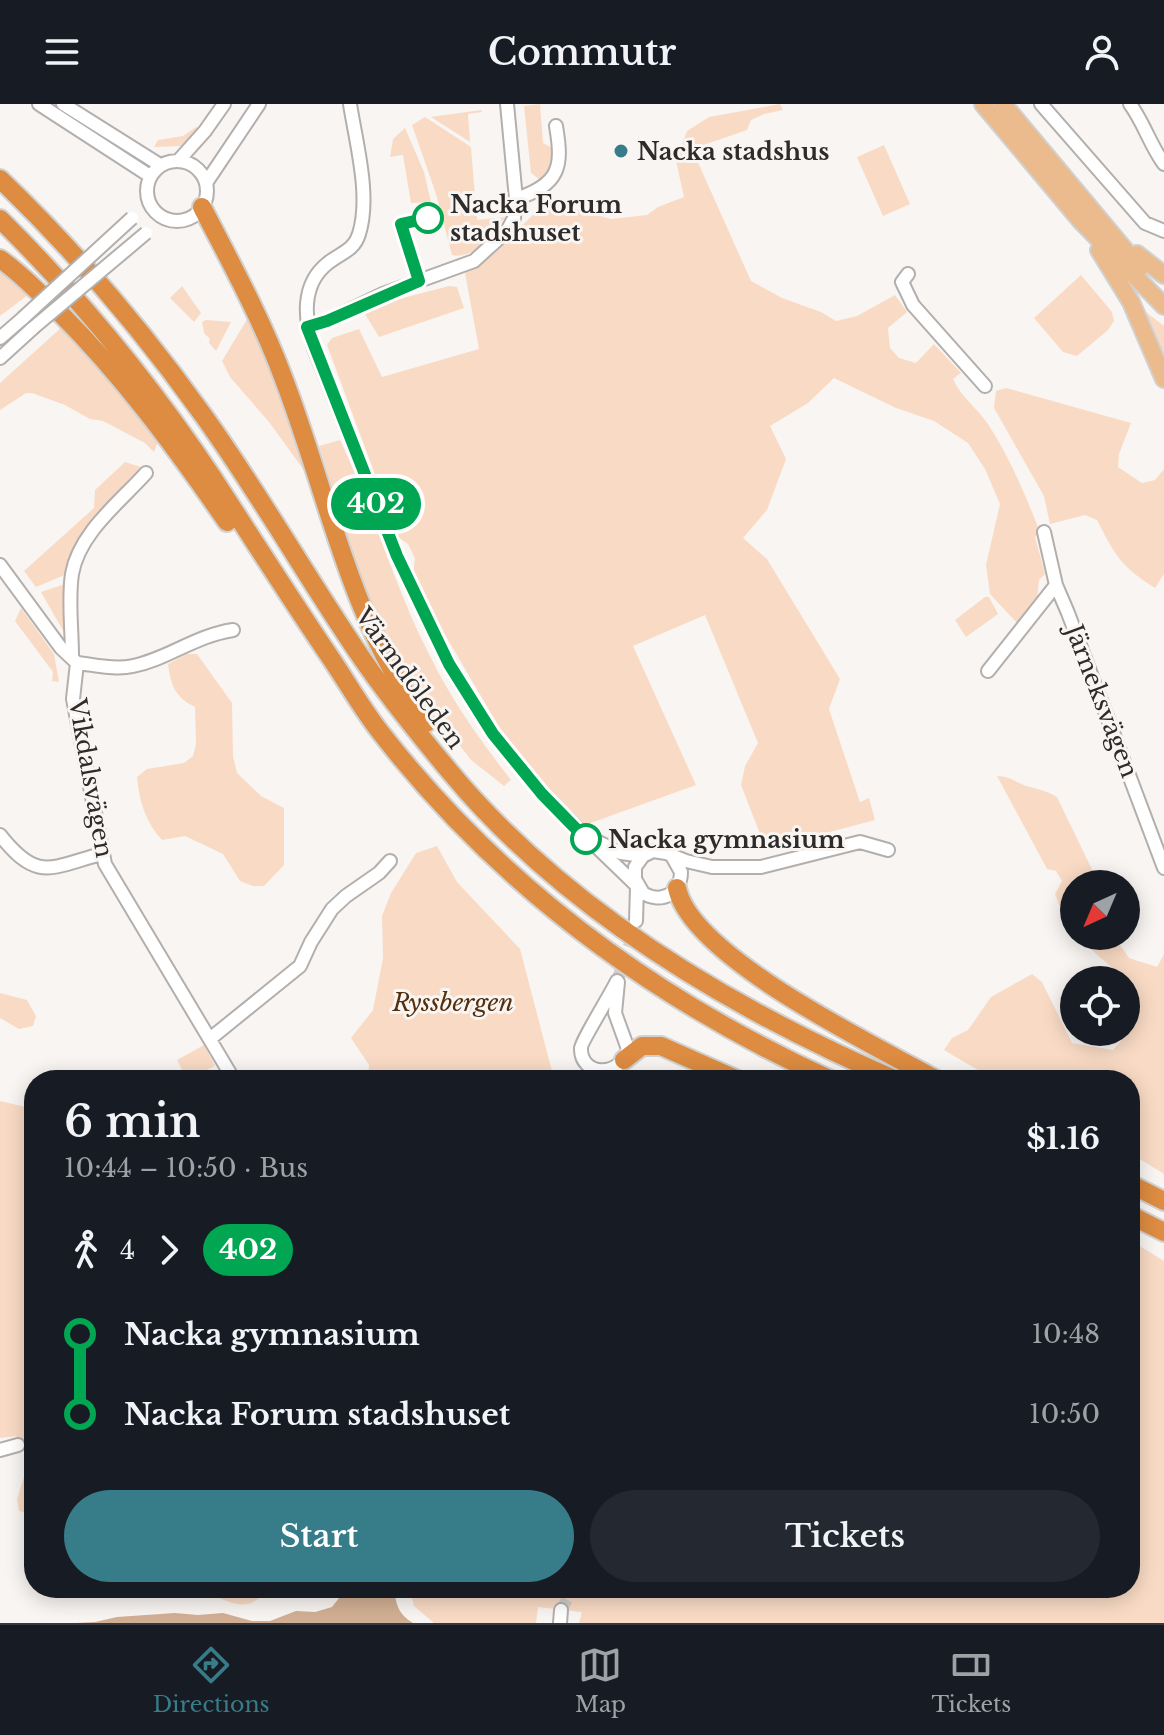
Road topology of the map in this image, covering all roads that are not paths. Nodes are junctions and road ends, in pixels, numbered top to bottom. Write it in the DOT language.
graph roads {
  1 [pos="39,104"];
  2 [pos="63,104"];
  3 [pos="224,104"];
  4 [pos="259,104"];
  5 [pos="350,104"];
  6 [pos="507,104"];
  7 [pos="983,104"];
  8 [pos="1003,104"];
  9 [pos="1041,104"];
  10 [pos="1130,104"];
  11 [pos="556,126"];
  12 [pos="179,160"];
  13 [pos="1164,164"];
  14 [pos="160,165"];
  15 [pos="150,176"];
  16 [pos="0,179"];
  17 [pos="206,183"];
  18 [pos="148,199"];
  19 [pos="516,199"];
  20 [pos="202,207"];
  21 [pos="0,219"];
  22 [pos="169,220"];
  23 [pos="1081,221"];
  24 [pos="1101,224"];
  25 [pos="1164,231"];
  26 [pos="0,259"];
  27 [pos="908,274"];
  28 [pos="1164,275"];
  29 [pos="1164,292"];
  30 [pos="1164,306"];
  31 [pos="307,327"];
  32 [pos="0,338"];
  33 [pos="0,358"];
  34 [pos="1164,379"];
  35 [pos="985,386"];
  36 [pos="146,473"];
  37 [pos="1044,532"];
  38 [pos="0,565"];
  39 [pos="1056,585"];
  40 [pos="233,630"];
  41 [pos="75,659"];
  42 [pos="988,671"];
  43 [pos="379,731"];
  44 [pos="492,817"];
  45 [pos="576,829"];
  46 [pos="0,835"];
  47 [pos="888,850"];
  48 [pos="101,854"];
  49 [pos="643,856"];
  50 [pos="672,856"];
  51 [pos="390,861"];
  52 [pos="712,867"];
  53 [pos="1164,868"];
  54 [pos="679,884"];
  55 [pos="637,886"];
  56 [pos="660,898"];
  57 [pos="211,1038"];
  58 [pos="624,1060"];
  59 [pos="589,1065"];
  60 [pos="229,1070"];
  61 [pos="594,1070"];
  62 [pos="623,1070"];
  63 [pos="715,1070"];
  64 [pos="809,1070"];
  65 [pos="874,1070"];
  66 [pos="920,1070"];
  67 [pos="1140,1189"];
  68 [pos="1164,1201"];
  69 [pos="1140,1220"];
  70 [pos="1164,1232"];
  71 [pos="18,1445"];
  72 [pos="0,1450"];
  1 -- 15 [label="street"];
  2 -- 14 [label="street"];
  3 -- 12 [label="street"];
  4 -- 17 [label="street"];
  5 -- 31 [label="street"];
  6 -- 19 [label="street"];
  7 -- 23 [label="main road"];
  8 -- 24 [label="main road"];
  9 -- 25 [label="street"];
  10 -- 13 [label="street"];
  11 -- 19 [label="street"];
  12 -- 14 [label="street"];
  12 -- 17 [label="street"];
  14 -- 15 [label="street"];
  15 -- 18 [label="street"];
  16 -- 44 [label="highway, Värmdöleden"];
  17 -- 20 [label="street"];
  18 -- 22 [label="street"];
  18 -- 32 [label="street, bridge"];
  19 -- 31 [label="street"];
  20 -- 22 [label="street"];
  20 -- 44 [label="highway"];
  21 -- 43 [label="highway"];
  22 -- 33 [label="street, bridge"];
  23 -- 30 [label="main road"];
  23 -- 34 [label="main road"];
  24 -- 28 [label="main road"];
  24 -- 29 [label="main road"];
  26 -- 43 [label="highway"];
  27 -- 35 [label="street"];
  31 -- 45 [label="street"];
  36 -- 41 [label="street, Vikdalsvägen"];
  37 -- 39 [label="street, Järneksvägen"];
  38 -- 41 [label="street"];
  39 -- 42 [label="street"];
  39 -- 53 [label="street, Järneksvägen"];
  40 -- 41 [label="street"];
  41 -- 48 [label="street, Vikdalsvägen"];
  43 -- 64 [label="highway"];
  44 -- 65 [label="highway, Värmdöleden"];
  45 -- 49 [label="street"];
  45 -- 55 [label="street"];
  46 -- 48 [label="street"];
  47 -- 52 [label="street"];
  48 -- 57 [label="street, Vikdalsvägen"];
  49 -- 50 [label="street"];
  49 -- 55 [label="street"];
  50 -- 52 [label="street"];
  50 -- 54 [label="street"];
  51 -- 57 [label="street"];
  52 -- 54 [label="street"];
  54 -- 56 [label="street"];
  54 -- 66 [label="highway"];
  55 -- 56 [label="street"];
  55 -- 56 [label="street"];
  57 -- 60 [label="street, Vikdalsvägen"];
  58 -- 59 [label="street"];
  58 -- 59 [label="street"];
  58 -- 62 [label="street"];
  58 -- 63 [label="highway"];
  59 -- 61 [label="street"];
  67 -- 68 [label="highway"];
  69 -- 70 [label="highway"];
  71 -- 72 [label="street"];
}
